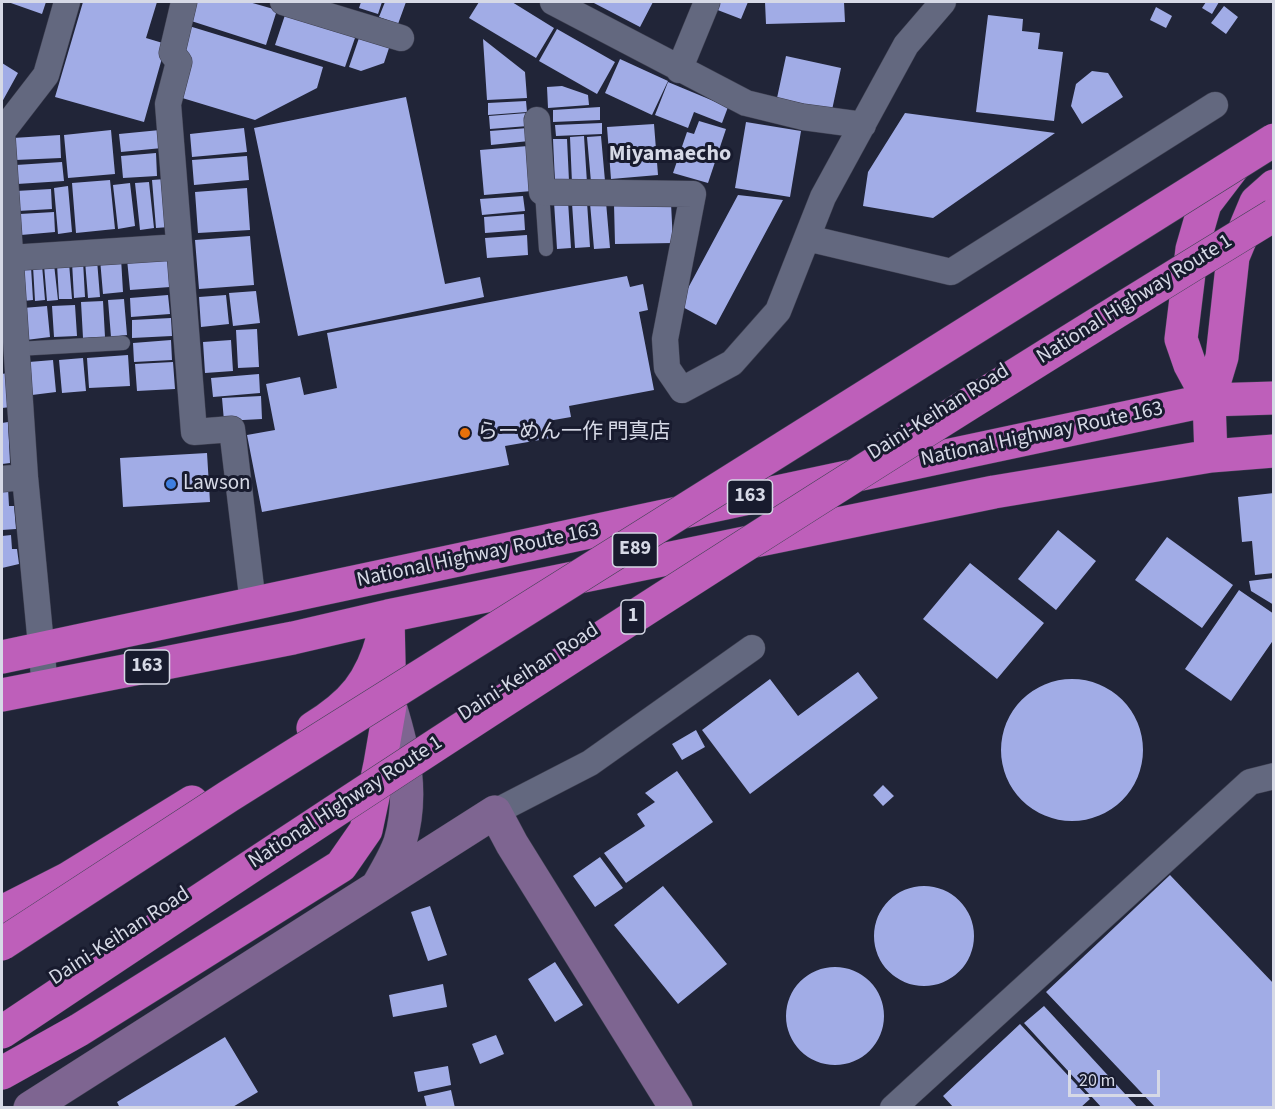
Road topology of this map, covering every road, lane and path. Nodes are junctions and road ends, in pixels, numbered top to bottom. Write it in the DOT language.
graph roads {
  1 [pos="67,2"];
  2 [pos="184,2"];
  3 [pos="284,2"];
  4 [pos="553,2"];
  5 [pos="707,2"];
  6 [pos="943,2"];
  7 [pos="401,38"];
  8 [pos="679,70"];
  9 [pos="1215,105"];
  10 [pos="537,120"];
  11 [pos="863,124"];
  12 [pos="1274,134"];
  13 [pos="1274,140"];
  14 [pos="1274,154"];
  15 [pos="1274,186"];
  16 [pos="542,192"];
  17 [pos="1274,205"];
  18 [pos="1274,215"];
  19 [pos="807,238"];
  20 [pos="179,247"];
  21 [pos="546,249"];
  22 [pos="10,258"];
  23 [pos="123,344"];
  24 [pos="12,359"];
  25 [pos="1274,398"];
  26 [pos="1209,400"];
  27 [pos="1274,451"];
  28 [pos="1210,456"];
  29 [pos="13,478"];
  30 [pos="383,577"];
  31 [pos="253,604"];
  32 [pos="388,616"];
  33 [pos="40,648"];
  34 [pos="752,648"];
  35 [pos="2,657"];
  36 [pos="45,687"];
  37 [pos="2,695"];
  38 [pos="390,706"];
  39 [pos="1274,776"];
  40 [pos="495,812"];
  41 [pos="377,887"];
  42 [pos="2,912"];
  43 [pos="2,944"];
  44 [pos="2,954"];
  45 [pos="2,1015"];
  46 [pos="2,1032"];
  47 [pos="2,1073"];
  48 [pos="30,1107"];
  49 [pos="676,1107"];
  50 [pos="893,1107"];
  1 -- 22 [label="street"];
  2 -- 20 [label="street"];
  3 -- 7 [label="street"];
  4 -- 8 [label="street"];
  5 -- 8 [label="street"];
  6 -- 11 [label="street"];
  8 -- 11 [label="street"];
  9 -- 19 [label="street"];
  10 -- 16 [label="street"];
  11 -- 19 [label="street"];
  12 -- 26 [label="highway"];
  13 -- 43 [label="highway, bridge"];
  14 -- 44 [label="highway, E89"];
  15 -- 26 [label="highway"];
  16 -- 19 [label="street"];
  16 -- 21 [label="lane"];
  17 -- 45 [label="highway, Daini-Keihan Road / E89"];
  18 -- 46 [label="highway, National Highway Route 1 / 1, bridge"];
  20 -- 22 [label="street"];
  20 -- 31 [label="street"];
  22 -- 24 [label="street"];
  23 -- 24 [label="lane"];
  24 -- 29 [label="street"];
  25 -- 26 [label="highway, National Highway Route 163 / 163"];
  26 -- 28 [label="highway"];
  26 -- 30 [label="highway, National Highway Route 163 / 163"];
  27 -- 28 [label="highway, National Highway Route 163 / 163"];
  28 -- 32 [label="highway, National Highway Route 163 / 163"];
  29 -- 33 [label="street"];
  30 -- 31 [label="highway, National Highway Route 163 / 163"];
  30 -- 32 [label="highway"];
  31 -- 33 [label="highway, National Highway Route 163 / 163"];
  32 -- 36 [label="highway, National Highway Route 163 / 163"];
  32 -- 38 [label="highway"];
  32 -- 42 [label="highway"];
  33 -- 35 [label="highway, National Highway Route 163 / 163"];
  33 -- 36 [label="street"];
  34 -- 40 [label="street"];
  36 -- 37 [label="highway, National Highway Route 163 / 163"];
  38 -- 41 [label="street"];
  38 -- 47 [label="highway"];
  39 -- 50 [label="street"];
  40 -- 41 [label="street"];
  40 -- 49 [label="street"];
  41 -- 48 [label="street"];
}
